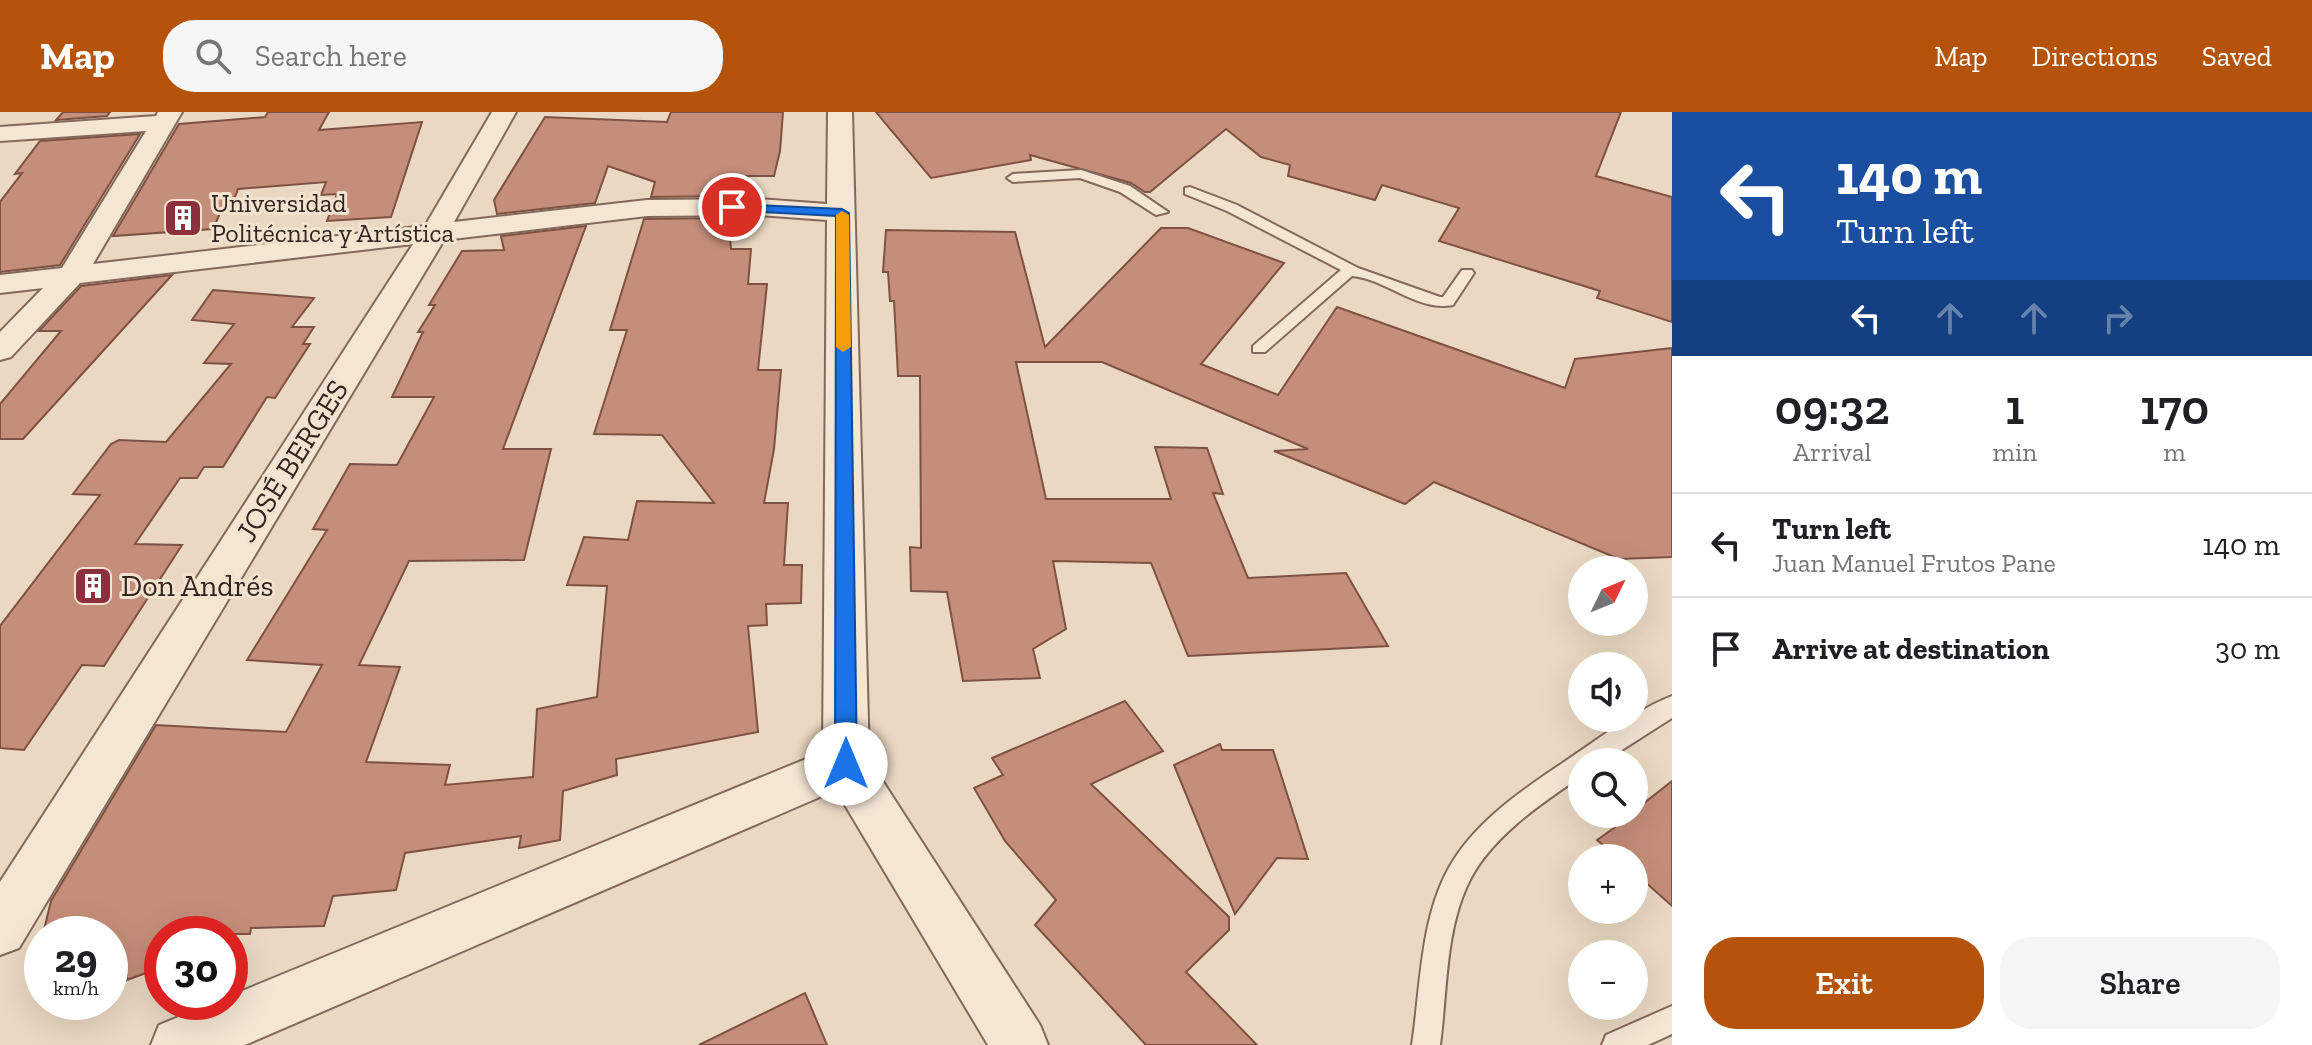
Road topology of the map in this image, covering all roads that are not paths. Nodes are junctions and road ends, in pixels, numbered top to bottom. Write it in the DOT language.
graph roads {
  1 [pos="504,112"];
  2 [pos="840,112"];
  3 [pos="167,117"];
  4 [pos="0,134"];
  5 [pos="1013,178"];
  6 [pos="1190,191"];
  7 [pos="1161,212"];
  8 [pos="842,213"];
  9 [pos="433,235"];
  10 [pos="1353,271"];
  11 [pos="1467,273"];
  12 [pos="72,275"];
  13 [pos="0,284"];
  14 [pos="1259,349"];
  15 [pos="0,350"];
  16 [pos="1672,706"];
  17 [pos="1604,748"];
  18 [pos="846,764"];
  19 [pos="1568,772"];
  20 [pos="0,929"];
  21 [pos="1672,1020"];
  22 [pos="179,1045"];
  23 [pos="1020,1045"];
  24 [pos="1426,1045"];
  25 [pos="1616,1045"];
  1 -- 9 [label="street, JOSÉ BERGES"];
  2 -- 8 [label="street"];
  3 -- 4 [label="street"];
  3 -- 12 [label="street"];
  5 -- 7 [label="lane"];
  6 -- 10 [label="lane"];
  8 -- 9 [label="street"];
  8 -- 18 [label="street"];
  9 -- 12 [label="street"];
  9 -- 20 [label="street, JOSÉ BERGES"];
  10 -- 11 [label="lane"];
  10 -- 14 [label="lane"];
  12 -- 13 [label="street"];
  12 -- 15 [label="street"];
  16 -- 17 [label="lane"];
  18 -- 22 [label="street"];
  18 -- 23 [label="street"];
  19 -- 24 [label="lane"];
  21 -- 25 [label="lane"];
}
